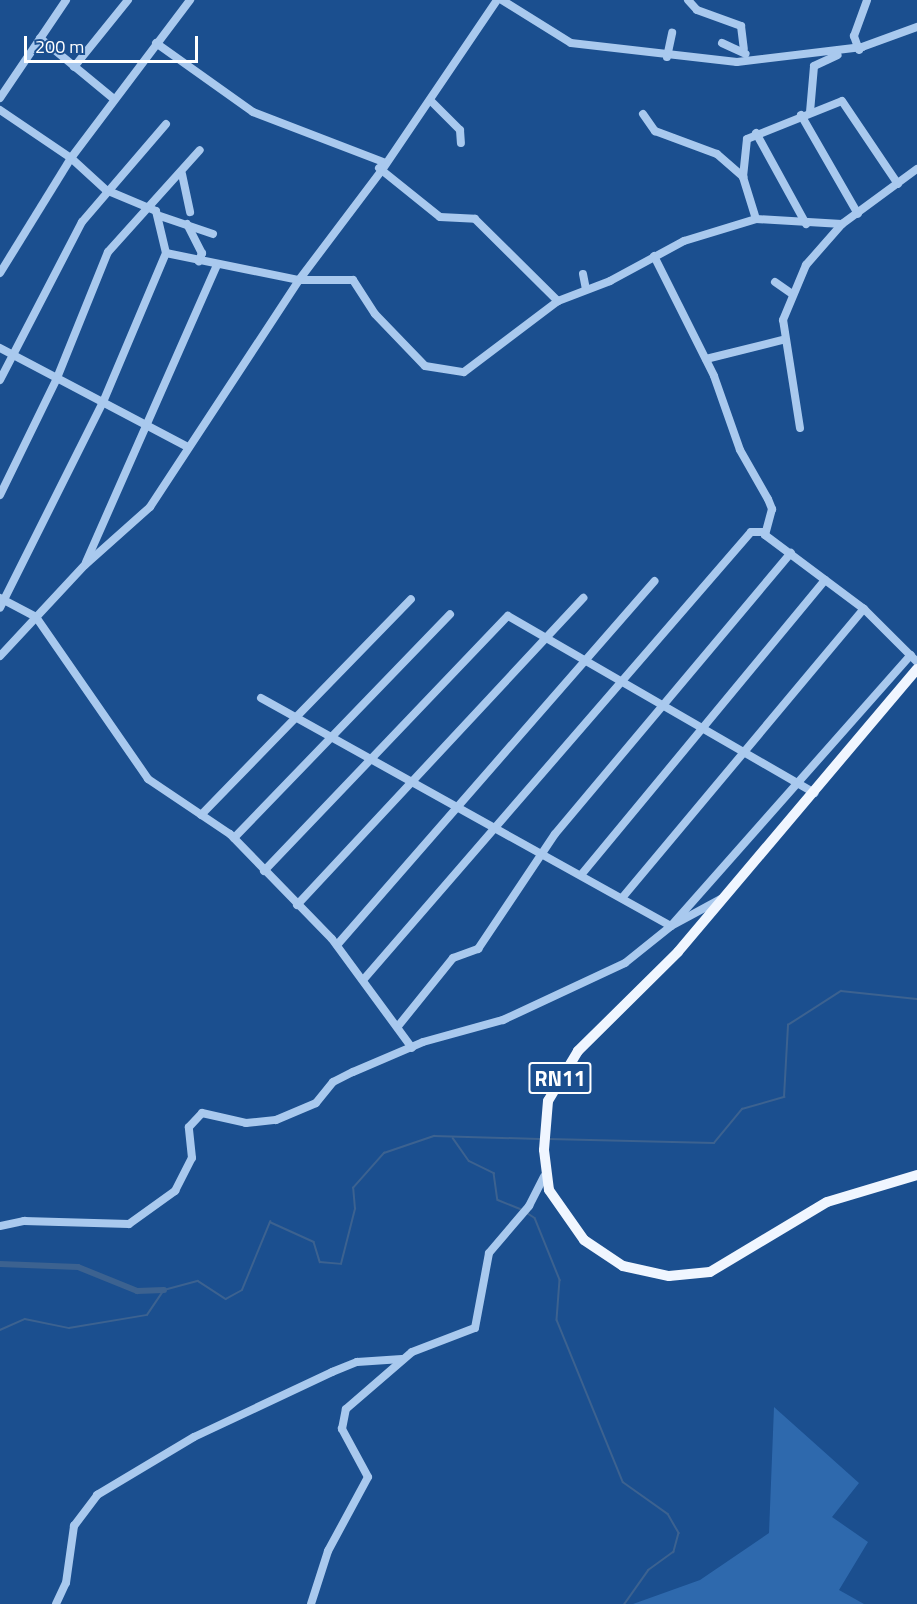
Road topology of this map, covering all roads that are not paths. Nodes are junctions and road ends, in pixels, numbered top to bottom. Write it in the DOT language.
graph roads {
  1 [pos="66,0"];
  2 [pos="128,0"];
  3 [pos="189,0"];
  4 [pos="497,0"];
  5 [pos="502,0"];
  6 [pos="688,0"];
  7 [pos="867,0"];
  8 [pos="917,27"];
  9 [pos="672,33"];
  10 [pos="40,38"];
  11 [pos="722,42"];
  12 [pos="156,43"];
  13 [pos="862,47"];
  14 [pos="744,49"];
  15 [pos="667,57"];
  16 [pos="749,60"];
  17 [pos="75,67"];
  18 [pos="0,98"];
  19 [pos="114,99"];
  20 [pos="431,101"];
  21 [pos="0,110"];
  22 [pos="806,113"];
  23 [pos="643,114"];
  24 [pos="166,124"];
  25 [pos="756,133"];
  26 [pos="461,143"];
  27 [pos="200,150"];
  28 [pos="71,158"];
  29 [pos="382,167"];
  30 [pos="917,169"];
  31 [pos="182,174"];
  32 [pos="743,177"];
  33 [pos="898,184"];
  34 [pos="106,190"];
  35 [pos="151,208"];
  36 [pos="190,212"];
  37 [pos="858,214"];
  38 [pos="159,216"];
  39 [pos="756,219"];
  40 [pos="187,224"];
  41 [pos="806,224"];
  42 [pos="842,224"];
  43 [pos="213,234"];
  44 [pos="166,253"];
  45 [pos="654,256"];
  46 [pos="199,261"];
  47 [pos="217,265"];
  48 [pos="0,273"];
  49 [pos="583,274"];
  50 [pos="299,280"];
  51 [pos="775,282"];
  52 [pos="586,289"];
  53 [pos="792,294"];
  54 [pos="558,301"];
  55 [pos="782,339"];
  56 [pos="0,348"];
  57 [pos="13,354"];
  58 [pos="706,359"];
  59 [pos="57,378"];
  60 [pos="0,380"];
  61 [pos="103,402"];
  62 [pos="149,426"];
  63 [pos="800,428"];
  64 [pos="188,447"];
  65 [pos="0,495"];
  66 [pos="764,532"];
  67 [pos="790,553"];
  68 [pos="85,565"];
  69 [pos="825,580"];
  70 [pos="655,581"];
  71 [pos="583,598"];
  72 [pos="2,599"];
  73 [pos="411,599"];
  74 [pos="0,609"];
  75 [pos="864,609"];
  76 [pos="450,614"];
  77 [pos="36,617"];
  78 [pos="547,638"];
  79 [pos="0,656"];
  80 [pos="914,658"];
  81 [pos="585,659"];
  82 [pos="917,669"];
  83 [pos="625,682"];
  84 [pos="261,698"];
  85 [pos="664,704"];
  86 [pos="294,716"];
  87 [pos="704,727"];
  88 [pos="332,737"];
  89 [pos="745,751"];
  90 [pos="370,758"];
  91 [pos="414,782"];
  92 [pos="797,782"];
  93 [pos="815,793"];
  94 [pos="458,807"];
  95 [pos="201,814"];
  96 [pos="495,827"];
  97 [pos="234,838"];
  98 [pos="544,854"];
  99 [pos="264,871"];
  100 [pos="581,875"];
  101 [pos="727,895"];
  102 [pos="622,897"];
  103 [pos="297,905"];
  104 [pos="671,926"];
  105 [pos="337,945"];
  106 [pos="364,979"];
  107 [pos="399,1025"];
  108 [pos="412,1048"];
  109 [pos="917,1175"];
  110 [pos="544,1177"];
  111 [pos="0,1226"];
  112 [pos="402,1359"];
  113 [pos="56,1604"];
  114 [pos="311,1604"];
  1 -- 10 [label="street"];
  2 -- 17 [label="street"];
  3 -- 12 [label="street"];
  4 -- 20 [label="street"];
  5 -- 15 [label="street"];
  6 -- 14 [label="street"];
  7 -- 13 [label="street"];
  8 -- 13 [label="street"];
  9 -- 15 [label="street"];
  10 -- 17 [label="street"];
  10 -- 18 [label="street"];
  11 -- 14 [label="street"];
  12 -- 19 [label="street"];
  12 -- 29 [label="street"];
  13 -- 16 [label="street"];
  13 -- 22 [label="street"];
  14 -- 16 [label="street"];
  15 -- 16 [label="street"];
  17 -- 19 [label="street"];
  19 -- 28 [label="street"];
  20 -- 26 [label="street"];
  20 -- 29 [label="street"];
  21 -- 28 [label="street"];
  22 -- 25 [label="street"];
  22 -- 33 [label="street"];
  22 -- 37 [label="street"];
  23 -- 32 [label="street"];
  24 -- 34 [label="street"];
  25 -- 32 [label="street"];
  25 -- 41 [label="street"];
  27 -- 31 [label="street"];
  28 -- 34 [label="street"];
  28 -- 48 [label="street"];
  29 -- 50 [label="street"];
  29 -- 54 [label="street"];
  30 -- 33 [label="street"];
  31 -- 35 [label="street"];
  31 -- 36 [label="street"];
  32 -- 39 [label="street"];
  33 -- 37 [label="street"];
  34 -- 35 [label="street"];
  34 -- 57 [label="street"];
  35 -- 38 [label="street"];
  35 -- 59 [label="street"];
  37 -- 42 [label="street"];
  38 -- 40 [label="street"];
  38 -- 44 [label="street"];
  39 -- 41 [label="street"];
  39 -- 45 [label="street"];
  40 -- 43 [label="street"];
  40 -- 46 [label="street"];
  41 -- 42 [label="street"];
  42 -- 53 [label="street"];
  44 -- 46 [label="street"];
  44 -- 61 [label="street"];
  45 -- 52 [label="street"];
  45 -- 58 [label="street"];
  46 -- 47 [label="street"];
  47 -- 50 [label="street"];
  47 -- 62 [label="street"];
  49 -- 52 [label="street"];
  50 -- 54 [label="street"];
  50 -- 64 [label="street"];
  51 -- 53 [label="street"];
  52 -- 54 [label="street"];
  53 -- 55 [label="street"];
  55 -- 58 [label="street"];
  55 -- 63 [label="street"];
  56 -- 57 [label="street"];
  57 -- 59 [label="street"];
  57 -- 60 [label="street"];
  58 -- 66 [label="street"];
  59 -- 61 [label="street"];
  59 -- 65 [label="street"];
  61 -- 62 [label="street"];
  61 -- 72 [label="street"];
  62 -- 64 [label="street"];
  62 -- 68 [label="street"];
  64 -- 68 [label="street"];
  66 -- 67 [label="street"];
  66 -- 83 [label="street"];
  67 -- 69 [label="street"];
  67 -- 85 [label="street"];
  68 -- 77 [label="street"];
  69 -- 75 [label="street"];
  69 -- 87 [label="street"];
  70 -- 81 [label="street"];
  71 -- 78 [label="street"];
  72 -- 74 [label="street"];
  72 -- 77 [label="street"];
  73 -- 86 [label="street"];
  75 -- 80 [label="street"];
  75 -- 89 [label="street"];
  76 -- 88 [label="street"];
  77 -- 79 [label="street"];
  77 -- 95 [label="street"];
  78 -- 81 [label="street"];
  78 -- 90 [label="street"];
  78 -- 91 [label="street"];
  80 -- 92 [label="street"];
  81 -- 83 [label="street"];
  81 -- 94 [label="street"];
  82 -- 93 [label="main road, RN11"];
  83 -- 85 [label="street"];
  83 -- 96 [label="street"];
  84 -- 86 [label="street"];
  85 -- 87 [label="street"];
  85 -- 98 [label="street"];
  86 -- 88 [label="street"];
  86 -- 95 [label="street"];
  87 -- 89 [label="street"];
  87 -- 100 [label="street"];
  88 -- 90 [label="street"];
  88 -- 97 [label="street"];
  89 -- 92 [label="street"];
  89 -- 102 [label="street"];
  90 -- 91 [label="street"];
  90 -- 99 [label="street"];
  91 -- 94 [label="street"];
  91 -- 103 [label="street"];
  92 -- 93 [label="street"];
  92 -- 104 [label="street"];
  93 -- 101 [label="main road, RN11"];
  94 -- 96 [label="street"];
  94 -- 105 [label="street"];
  95 -- 97 [label="street"];
  96 -- 98 [label="street"];
  96 -- 106 [label="street"];
  97 -- 99 [label="street"];
  98 -- 100 [label="street"];
  98 -- 107 [label="street"];
  99 -- 103 [label="street"];
  100 -- 102 [label="street"];
  101 -- 104 [label="street"];
  101 -- 110 [label="main road, RN11"];
  102 -- 104 [label="street"];
  103 -- 105 [label="street"];
  104 -- 108 [label="street"];
  105 -- 106 [label="street"];
  106 -- 107 [label="street"];
  107 -- 108 [label="street"];
  108 -- 111 [label="street"];
  109 -- 110 [label="main road"];
  110 -- 112 [label="street"];
  112 -- 113 [label="street"];
  112 -- 114 [label="street"];
}
